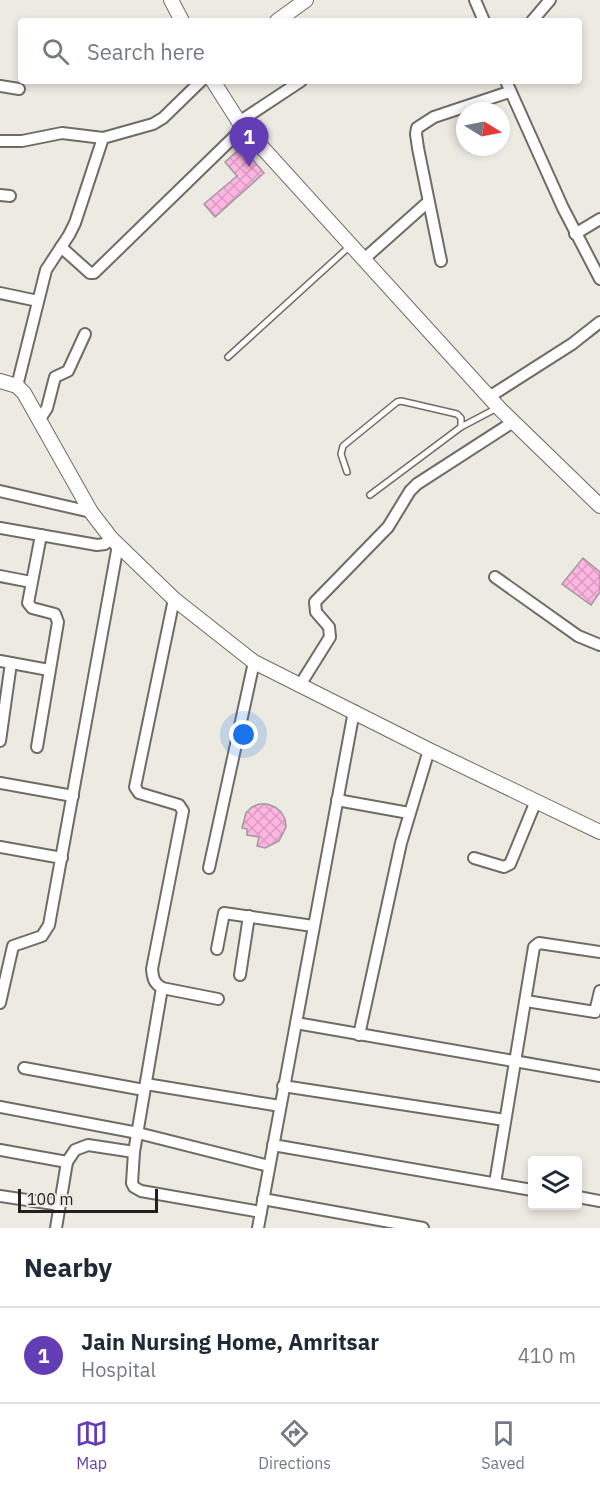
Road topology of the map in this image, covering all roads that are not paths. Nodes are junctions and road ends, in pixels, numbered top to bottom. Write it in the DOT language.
graph roads {
  1 [pos="171,0"];
  2 [pos="306,0"];
  3 [pos="475,0"];
  4 [pos="550,0"];
  5 [pos="180,18"];
  6 [pos="281,18"];
  7 [pos="483,18"];
  8 [pos="535,18"];
  9 [pos="198,84"];
  10 [pos="215,84"];
  11 [pos="297,84"];
  12 [pos="0,86"];
  13 [pos="508,86"];
  14 [pos="19,89"];
  15 [pos="242,124"];
  16 [pos="103,138"];
  17 [pos="0,141"];
  18 [pos="428,202"];
  19 [pos="600,219"];
  20 [pos="575,234"];
  21 [pos="351,245"];
  22 [pos="61,247"];
  23 [pos="364,259"];
  24 [pos="441,261"];
  25 [pos="600,279"];
  26 [pos="0,293"];
  27 [pos="38,301"];
  28 [pos="600,322"];
  29 [pos="85,334"];
  30 [pos="228,357"];
  31 [pos="0,381"];
  32 [pos="16,386"];
  33 [pos="489,397"];
  34 [pos="499,408"];
  35 [pos="40,419"];
  36 [pos="513,422"];
  37 [pos="461,428"];
  38 [pos="347,472"];
  39 [pos="0,491"];
  40 [pos="370,495"];
  41 [pos="600,506"];
  42 [pos="91,512"];
  43 [pos="0,528"];
  44 [pos="41,535"];
  45 [pos="114,541"];
  46 [pos="0,576"];
  47 [pos="495,578"];
  48 [pos="31,582"];
  49 [pos="174,599"];
  50 [pos="600,645"];
  51 [pos="6,662"];
  52 [pos="254,662"];
  53 [pos="49,670"];
  54 [pos="300,685"];
  55 [pos="354,711"];
  56 [pos="2,717"];
  57 [pos="0,741"];
  58 [pos="37,747"];
  59 [pos="429,750"];
  60 [pos="0,782"];
  61 [pos="73,796"];
  62 [pos="338,800"];
  63 [pos="536,801"];
  64 [pos="409,813"];
  65 [pos="600,832"];
  66 [pos="0,847"];
  67 [pos="62,858"];
  68 [pos="474,858"];
  69 [pos="209,868"];
  70 [pos="249,916"];
  71 [pos="313,926"];
  72 [pos="217,949"];
  73 [pos="600,952"];
  74 [pos="240,975"];
  75 [pos="162,988"];
  76 [pos="600,990"];
  77 [pos="218,999"];
  78 [pos="526,1001"];
  79 [pos="0,1003"];
  80 [pos="296,1023"];
  81 [pos="359,1035"];
  82 [pos="515,1062"];
  83 [pos="24,1068"];
  84 [pos="600,1076"];
  85 [pos="283,1086"];
  86 [pos="145,1087"];
  87 [pos="0,1107"];
  88 [pos="280,1107"];
  89 [pos="506,1120"];
  90 [pos="138,1133"];
  91 [pos="273,1145"];
  92 [pos="0,1150"];
  93 [pos="134,1152"];
  94 [pos="67,1162"];
  95 [pos="269,1166"];
  96 [pos="495,1183"];
  97 [pos="528,1189"];
  98 [pos="0,1196"];
  99 [pos="264,1198"];
  100 [pos="582,1198"];
  101 [pos="600,1201"];
  102 [pos="60,1205"];
  103 [pos="261,1212"];
  104 [pos="56,1228"];
  105 [pos="258,1228"];
  106 [pos="423,1228"];
  1 -- 5 [label="street"];
  2 -- 6 [label="street"];
  3 -- 7 [label="street"];
  4 -- 8 [label="street"];
  9 -- 16 [label="street"];
  10 -- 15 [label="street"];
  11 -- 15 [label="street"];
  12 -- 14 [label="street"];
  13 -- 18 [label="street"];
  13 -- 20 [label="street"];
  15 -- 21 [label="street"];
  15 -- 22 [label="street"];
  16 -- 17 [label="street"];
  16 -- 22 [label="street"];
  18 -- 23 [label="street"];
  18 -- 24 [label="street"];
  19 -- 20 [label="street"];
  20 -- 25 [label="street"];
  21 -- 23 [label="street"];
  21 -- 30 [label="lane"];
  22 -- 27 [label="street"];
  23 -- 33 [label="street"];
  26 -- 27 [label="street"];
  27 -- 32 [label="street"];
  28 -- 33 [label="street"];
  29 -- 35 [label="street"];
  31 -- 32 [label="street"];
  32 -- 35 [label="street"];
  33 -- 34 [label="street"];
  34 -- 36 [label="street"];
  34 -- 37 [label="lane"];
  35 -- 42 [label="street"];
  36 -- 41 [label="street"];
  36 -- 54 [label="street"];
  37 -- 38 [label="lane"];
  37 -- 40 [label="lane"];
  39 -- 42 [label="street"];
  42 -- 45 [label="street"];
  43 -- 44 [label="street"];
  44 -- 45 [label="street"];
  44 -- 48 [label="street"];
  45 -- 49 [label="street"];
  45 -- 61 [label="street"];
  46 -- 48 [label="street"];
  47 -- 50 [label="street"];
  48 -- 53 [label="street"];
  49 -- 52 [label="street"];
  49 -- 75 [label="street"];
  51 -- 53 [label="street"];
  51 -- 56 [label="street"];
  52 -- 54 [label="street"];
  52 -- 69 [label="street"];
  53 -- 58 [label="street"];
  54 -- 55 [label="street"];
  55 -- 59 [label="street"];
  55 -- 62 [label="street"];
  56 -- 57 [label="street"];
  59 -- 63 [label="street"];
  59 -- 64 [label="street"];
  60 -- 61 [label="street"];
  61 -- 67 [label="street"];
  62 -- 64 [label="street"];
  62 -- 71 [label="street"];
  63 -- 65 [label="street"];
  63 -- 68 [label="street"];
  64 -- 81 [label="street"];
  66 -- 67 [label="street"];
  67 -- 79 [label="street"];
  70 -- 71 [label="street"];
  70 -- 72 [label="street"];
  70 -- 74 [label="street"];
  71 -- 80 [label="street"];
  73 -- 78 [label="street"];
  75 -- 77 [label="street"];
  75 -- 86 [label="street"];
  76 -- 78 [label="street"];
  78 -- 82 [label="street"];
  80 -- 81 [label="street"];
  80 -- 85 [label="street"];
  81 -- 82 [label="street"];
  82 -- 84 [label="street"];
  82 -- 89 [label="street"];
  83 -- 86 [label="street"];
  85 -- 88 [label="street"];
  85 -- 89 [label="street"];
  86 -- 88 [label="street"];
  86 -- 90 [label="street"];
  87 -- 90 [label="street"];
  88 -- 91 [label="street"];
  89 -- 96 [label="street"];
  90 -- 93 [label="street"];
  90 -- 95 [label="street"];
  91 -- 95 [label="street"];
  91 -- 96 [label="street"];
  92 -- 94 [label="street"];
  93 -- 94 [label="street"];
  93 -- 103 [label="street"];
  94 -- 102 [label="street"];
  95 -- 99 [label="street"];
  96 -- 97 [label="street"];
  98 -- 102 [label="street"];
  99 -- 103 [label="street"];
  99 -- 106 [label="street"];
  100 -- 101 [label="street"];
  102 -- 104 [label="street"];
  103 -- 105 [label="street"];
}
